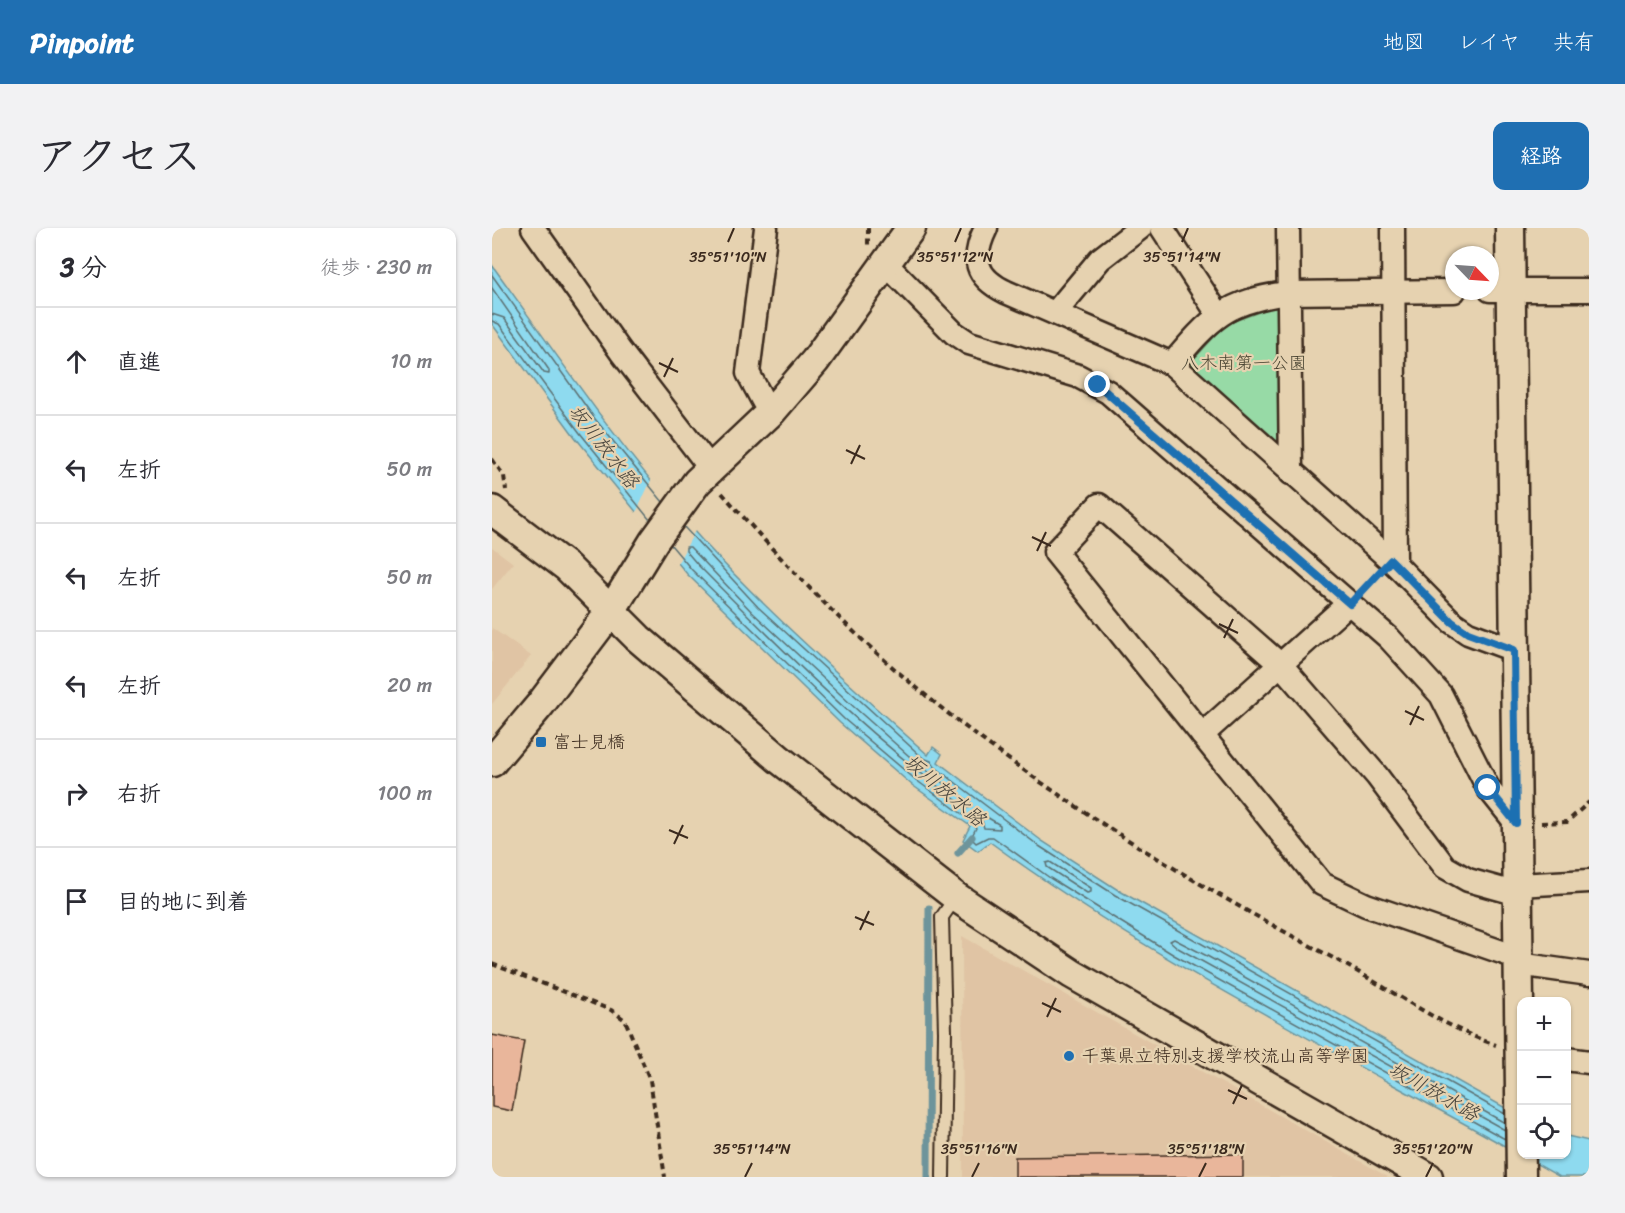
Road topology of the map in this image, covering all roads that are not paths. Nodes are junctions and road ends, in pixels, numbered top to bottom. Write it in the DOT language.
graph roads {
  1 [pos="533,228"];
  2 [pos="766,228"];
  3 [pos="911,228"];
  4 [pos="986,228"];
  5 [pos="1140,228"];
  6 [pos="1162,228"];
  7 [pos="1288,228"];
  8 [pos="1393,228"];
  9 [pos="1509,228"];
  10 [pos="885,263"];
  11 [pos="1500,290"];
  12 [pos="1589,290"];
  13 [pos="1394,291"];
  14 [pos="1445,291"];
  15 [pos="1288,293"];
  16 [pos="1055,313"];
  17 [pos="1218,314"];
  18 [pos="1172,364"];
  19 [pos="772,411"];
  20 [pos="1291,473"];
  21 [pos="704,475"];
  22 [pos="492,510"];
  23 [pos="1393,562"];
  24 [pos="618,601"];
  25 [pos="1349,603"];
  26 [pos="1514,650"];
  27 [pos="1282,666"];
  28 [pos="1202,735"];
  29 [pos="492,762"];
  30 [pos="1516,823"];
  31 [pos="1589,881"];
  32 [pos="1518,889"];
  33 [pos="956,897"];
  34 [pos="1519,961"];
  35 [pos="1589,974"];
  36 [pos="1521,1051"];
  37 [pos="1571,1060"];
  38 [pos="1589,1062"];
  39 [pos="1521,1105"];
  40 [pos="943,1177"];
  41 [pos="1428,1177"];
  42 [pos="1521,1177"];
  1 -- 21 [label="street"];
  2 -- 19 [label="street"];
  3 -- 10 [label="street"];
  4 -- 16 [label="street"];
  5 -- 16 [label="street"];
  6 -- 17 [label="street"];
  7 -- 15 [label="street"];
  8 -- 13 [label="street"];
  9 -- 11 [label="street"];
  10 -- 19 [label="street"];
  10 -- 25 [label="street"];
  11 -- 12 [label="street"];
  11 -- 26 [label="street"];
  13 -- 14 [label="street"];
  13 -- 15 [label="street"];
  13 -- 23 [label="street"];
  15 -- 17 [label="street"];
  15 -- 20 [label="street"];
  16 -- 18 [label="street"];
  17 -- 18 [label="street"];
  18 -- 20 [label="street"];
  19 -- 21 [label="street"];
  20 -- 23 [label="street"];
  21 -- 24 [label="street"];
  22 -- 24 [label="street"];
  23 -- 26 [label="street"];
  24 -- 29 [label="street"];
  24 -- 33 [label="street"];
  25 -- 27 [label="street"];
  25 -- 30 [label="street"];
  26 -- 30 [label="street"];
  27 -- 28 [label="street"];
  27 -- 28 [label="street"];
  27 -- 32 [label="street"];
  28 -- 34 [label="street"];
  30 -- 32 [label="street"];
  31 -- 32 [label="street"];
  32 -- 34 [label="street"];
  33 -- 40 [label="lane"];
  33 -- 41 [label="street"];
  34 -- 35 [label="street"];
  34 -- 36 [label="street"];
  37 -- 38 [label="street"];
  39 -- 42 [label="street"];
}
